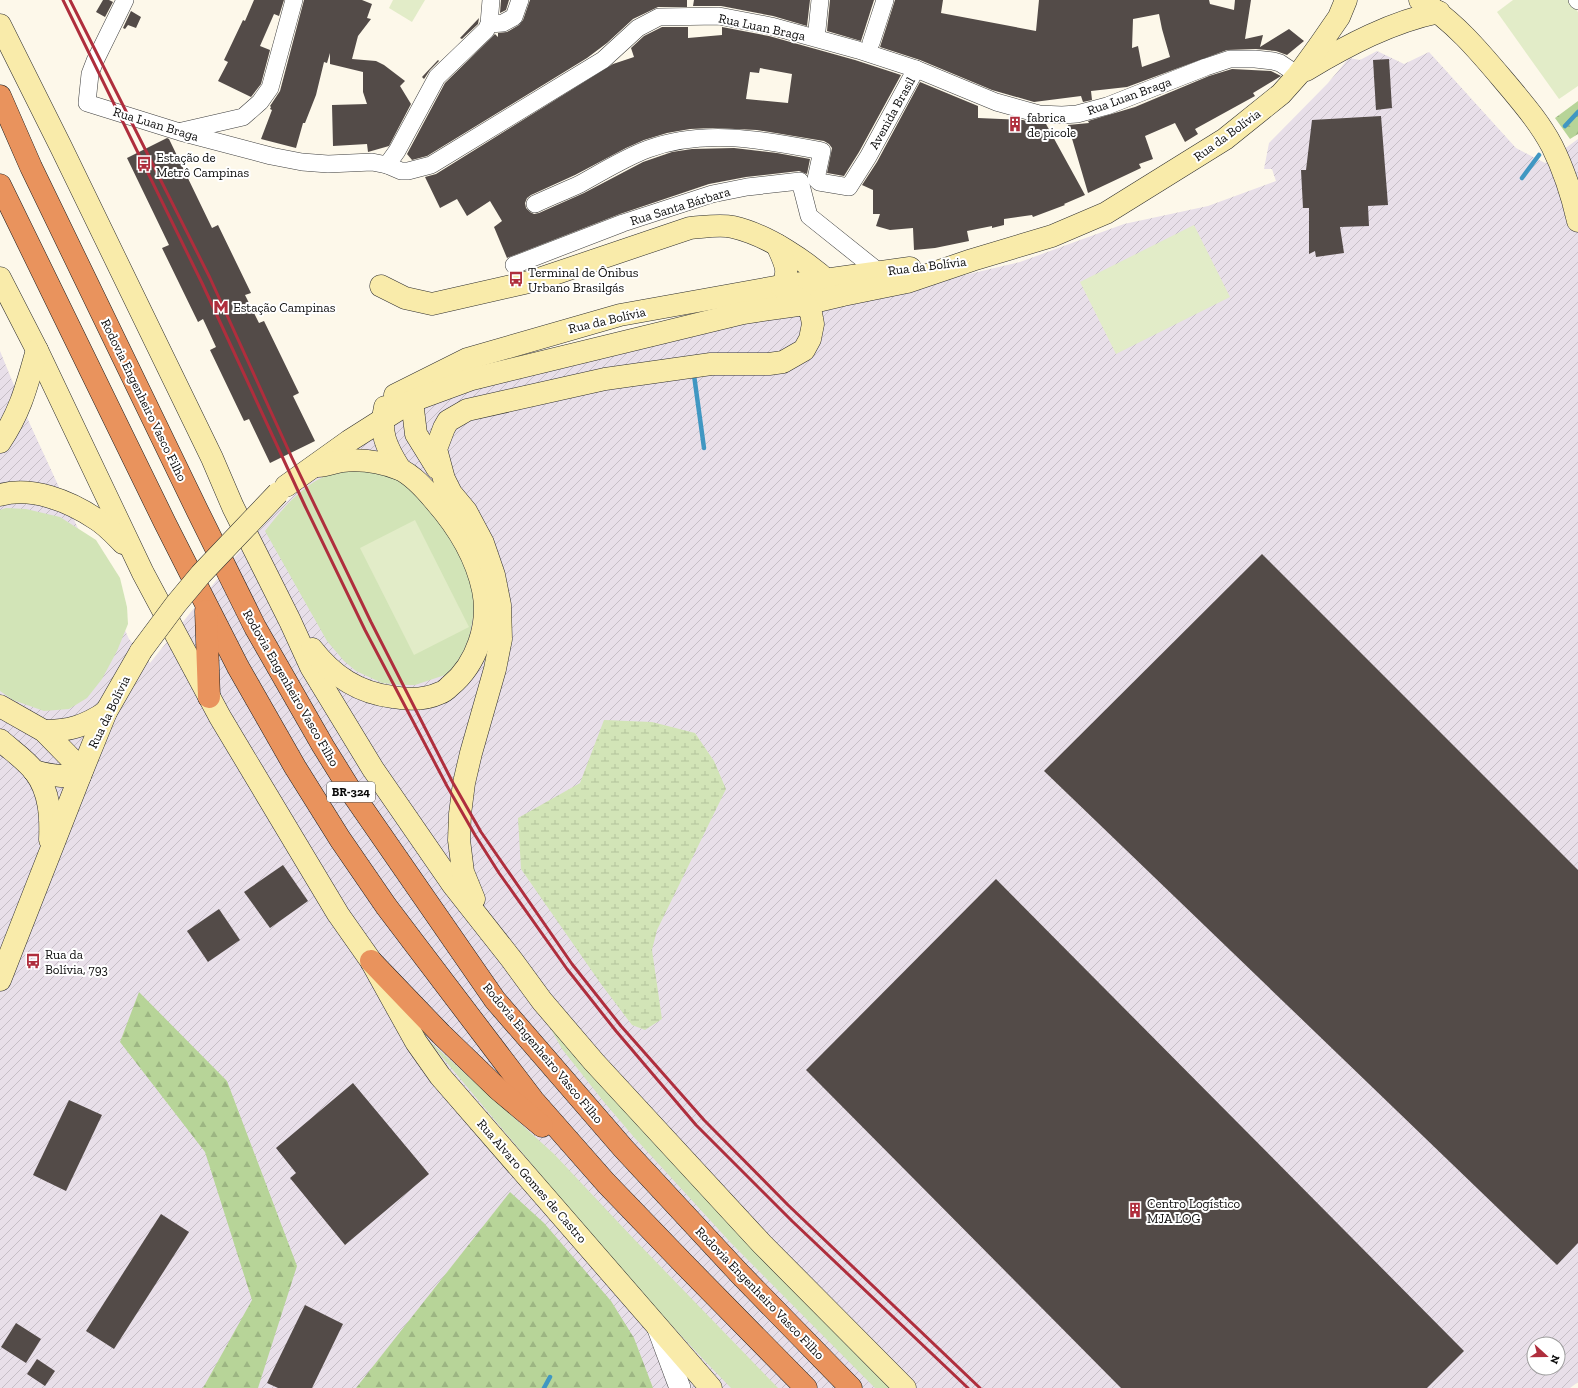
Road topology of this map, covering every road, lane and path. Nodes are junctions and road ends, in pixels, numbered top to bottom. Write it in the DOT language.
graph roads {
  1 [pos="125,0"];
  2 [pos="294,0"];
  3 [pos="491,0"];
  4 [pos="520,0"];
  5 [pos="820,0"];
  6 [pos="885,0"];
  7 [pos="1346,0"];
  8 [pos="1420,0"];
  9 [pos="1436,6"];
  10 [pos="489,24"];
  11 [pos="0,25"];
  12 [pos="817,30"];
  13 [pos="871,43"];
  14 [pos="916,69"];
  15 [pos="1298,75"];
  16 [pos="0,96"];
  17 [pos="180,132"];
  18 [pos="387,165"];
  19 [pos="0,186"];
  20 [pos="535,204"];
  21 [pos="1578,221"];
  22 [pos="777,245"];
  23 [pos="972,260"];
  24 [pos="514,265"];
  25 [pos="879,272"];
  26 [pos="0,278"];
  27 [pos="827,280"];
  28 [pos="381,286"];
  29 [pos="781,286"];
  30 [pos="843,295"];
  31 [pos="805,304"];
  32 [pos="37,350"];
  33 [pos="412,402"];
  34 [pos="385,409"];
  35 [pos="4,433"];
  36 [pos="313,467"];
  37 [pos="400,469"];
  38 [pos="444,479"];
  39 [pos="282,489"];
  40 [pos="0,495"];
  41 [pos="132,551"];
  42 [pos="206,604"];
  43 [pos="290,621"];
  44 [pos="209,697"];
  45 [pos="0,706"];
  46 [pos="106,712"];
  47 [pos="44,731"];
  48 [pos="0,740"];
  49 [pos="34,771"];
  50 [pos="81,773"];
  51 [pos="45,865"];
  52 [pos="512,960"];
  53 [pos="371,961"];
  54 [pos="1,977"];
  55 [pos="606,1183"];
  56 [pos="658,1329"];
  57 [pos="680,1388"];
  58 [pos="711,1388"];
  59 [pos="806,1388"];
  60 [pos="851,1388"];
  61 [pos="905,1388"];
  1 -- 17 [label="street, Rua Luan Braga"];
  2 -- 17 [label="street"];
  3 -- 10 [label="street"];
  4 -- 10 [label="street"];
  5 -- 12 [label="street"];
  6 -- 13 [label="street"];
  7 -- 15 [label="main road, Rua da Bolívia"];
  8 -- 9 [label="main road"];
  9 -- 15 [label="main road, Rua da Bolívia"];
  9 -- 21 [label="main road"];
  10 -- 18 [label="street"];
  11 -- 43 [label="main road"];
  14 -- 15 [label="street, Rua Luan Braga"];
  14 -- 18 [label="street, Rua Luan Braga"];
  14 -- 20 [label="street, Avenida Brasil"];
  15 -- 23 [label="main road, Rua da Bolívia"];
  16 -- 60 [label="highway, Rodovia Engenheiro Vasco Filho / BR-324"];
  17 -- 18 [label="street, Rua Luan Braga"];
  19 -- 42 [label="highway, BR-324"];
  22 -- 27 [label="main road"];
  22 -- 28 [label="main road"];
  22 -- 29 [label="main road"];
  23 -- 25 [label="main road, Rua da Bolívia"];
  23 -- 30 [label="main road, Rua da Bolívia"];
  24 -- 25 [label="street, Rua Santa Bárbara"];
  25 -- 27 [label="main road, Rua da Bolívia"];
  26 -- 32 [label="main road"];
  27 -- 29 [label="main road, Rua da Bolívia"];
  27 -- 30 [label="main road"];
  29 -- 31 [label="main road"];
  29 -- 34 [label="main road, Rua da Bolívia"];
  30 -- 31 [label="main road, Rua da Bolívia"];
  31 -- 33 [label="main road, Rua da Bolívia"];
  31 -- 38 [label="main road"];
  32 -- 35 [label="main road"];
  32 -- 41 [label="main road"];
  33 -- 34 [label="main road, Rua da Bolívia"];
  33 -- 38 [label="main road"];
  34 -- 36 [label="main road, Rua da Bolívia"];
  34 -- 37 [label="main road"];
  34 -- 39 [label="main road, Rua da Bolívia"];
  36 -- 37 [label="main road"];
  36 -- 39 [label="main road, Rua da Bolívia"];
  37 -- 43 [label="main road"];
  38 -- 52 [label="main road"];
  39 -- 46 [label="main road, Rua da Bolívia, bridge"];
  40 -- 41 [label="main road"];
  41 -- 44 [label="main road"];
  42 -- 44 [label="highway"];
  42 -- 55 [label="highway, BR-324"];
  43 -- 52 [label="main road"];
  44 -- 53 [label="main road"];
  45 -- 47 [label="main road"];
  46 -- 47 [label="main road"];
  46 -- 50 [label="main road, Rua da Bolívia"];
  47 -- 50 [label="main road"];
  48 -- 49 [label="main road"];
  49 -- 50 [label="main road"];
  49 -- 51 [label="main road"];
  50 -- 51 [label="main road, Rua da Bolívia"];
  51 -- 54 [label="main road, Rua da Bolívia"];
  52 -- 61 [label="main road"];
  53 -- 55 [label="highway"];
  53 -- 56 [label="main road, Rua Alvaro Gomes de Castro"];
  55 -- 59 [label="highway, BR-324"];
  56 -- 57 [label="street"];
  56 -- 58 [label="main road, Rua Alvaro Gomes de Castro"];
}
